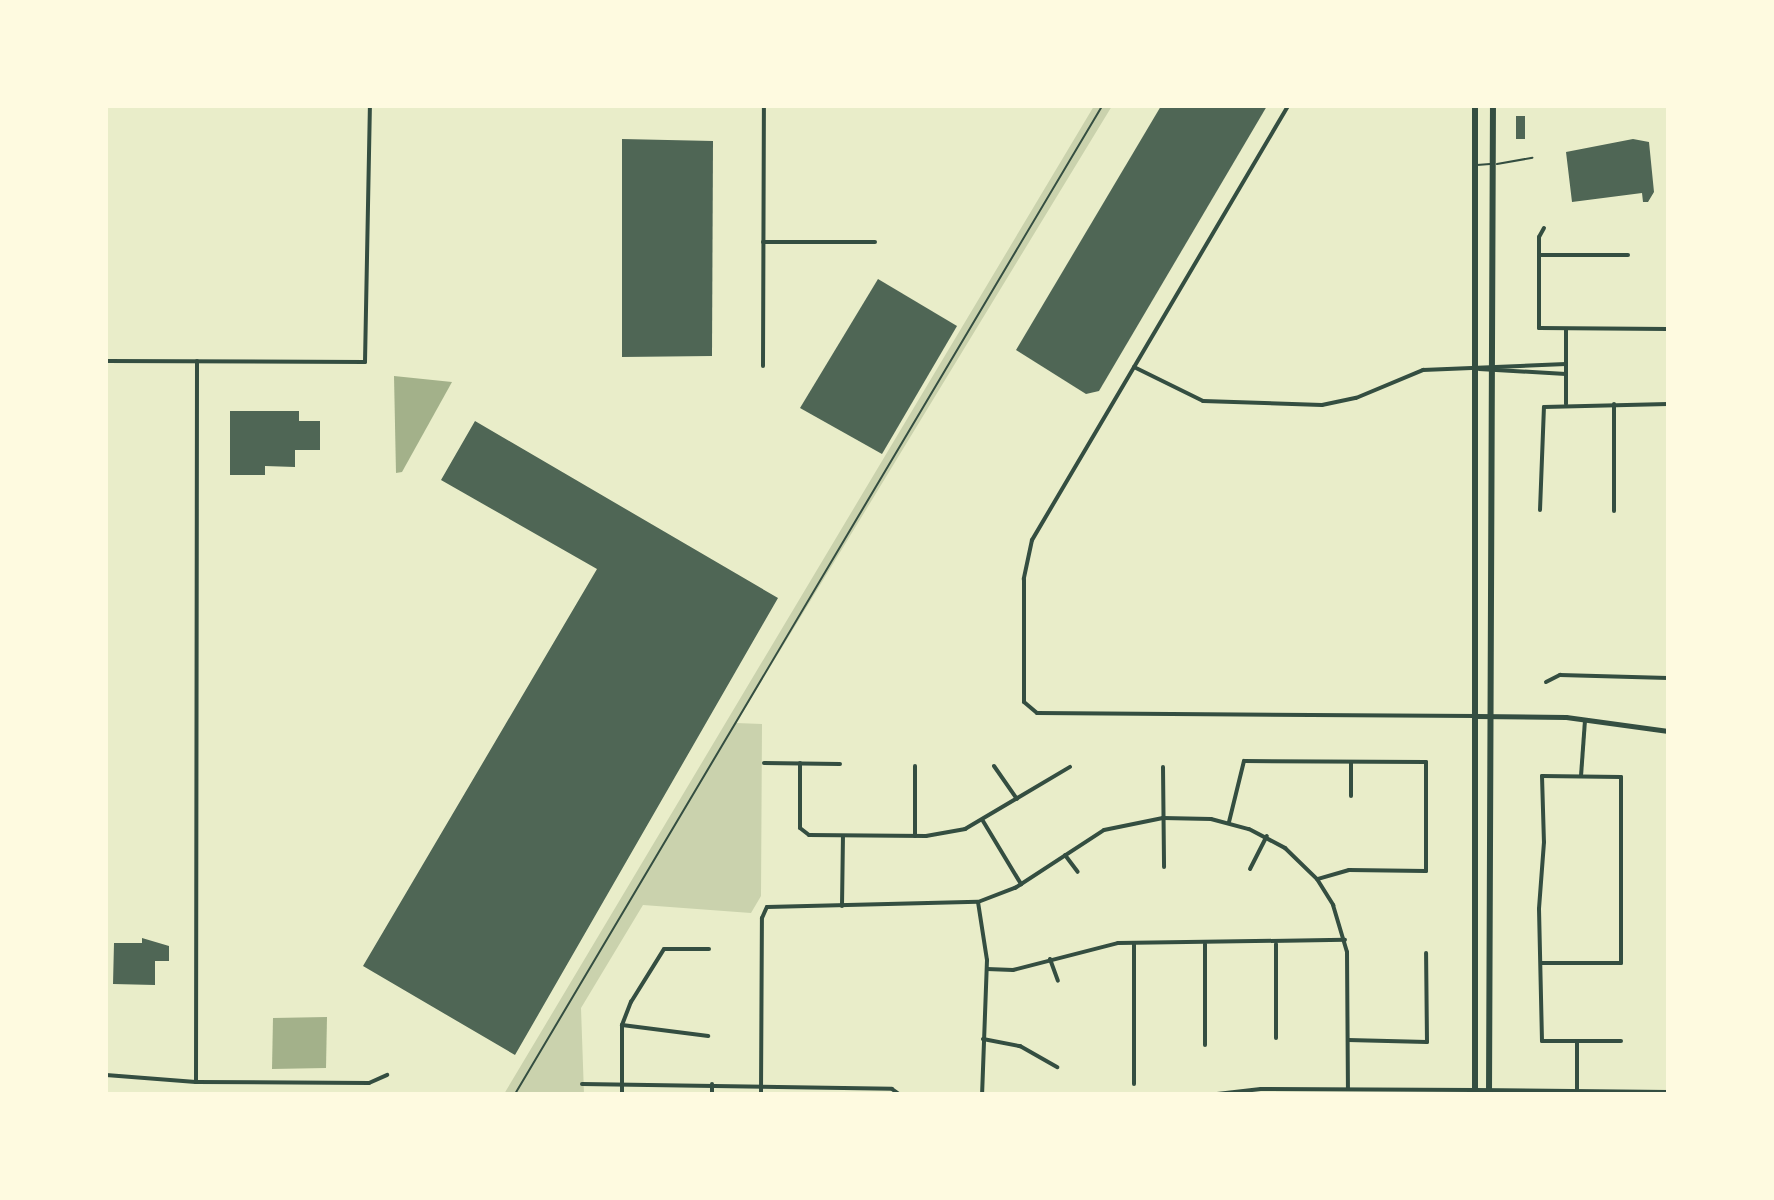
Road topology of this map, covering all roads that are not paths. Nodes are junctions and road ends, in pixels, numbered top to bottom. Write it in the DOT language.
graph roads {
  1 [pos="370,106"];
  2 [pos="764,106"];
  3 [pos="1288,106"];
  4 [pos="1475,106"];
  5 [pos="1493,106"];
  6 [pos="1532,158"];
  7 [pos="1493,164"];
  8 [pos="1475,165"];
  9 [pos="1544,228"];
  10 [pos="763,242"];
  11 [pos="875,242"];
  12 [pos="1539,255"];
  13 [pos="1628,255"];
  14 [pos="1566,329"];
  15 [pos="1668,329"];
  16 [pos="106,361"];
  17 [pos="197,361"];
  18 [pos="1566,364"];
  19 [pos="1490,365"];
  20 [pos="763,366"];
  21 [pos="1134,367"];
  22 [pos="1476,368"];
  23 [pos="1490,373"];
  24 [pos="1566,374"];
  25 [pos="1566,404"];
  26 [pos="1614,404"];
  27 [pos="1668,404"];
  28 [pos="1540,510"];
  29 [pos="1614,511"];
  30 [pos="1668,678"];
  31 [pos="1546,682"];
  32 [pos="1476,716"];
  33 [pos="1490,716"];
  34 [pos="1585,720"];
  35 [pos="1668,731"];
  36 [pos="1351,762"];
  37 [pos="764,763"];
  38 [pos="800,763"];
  39 [pos="840,764"];
  40 [pos="915,766"];
  41 [pos="994,766"];
  42 [pos="1070,767"];
  43 [pos="1163,767"];
  44 [pos="1581,776"];
  45 [pos="1351,796"];
  46 [pos="1017,799"];
  47 [pos="1163,818"];
  48 [pos="983,821"];
  49 [pos="1229,822"];
  50 [pos="843,835"];
  51 [pos="915,836"];
  52 [pos="1267,836"];
  53 [pos="1065,855"];
  54 [pos="1164,867"];
  55 [pos="1250,869"];
  56 [pos="1078,872"];
  57 [pos="1317,879"];
  58 [pos="1021,884"];
  59 [pos="978,902"];
  60 [pos="842,906"];
  61 [pos="1345,940"];
  62 [pos="1134,943"];
  63 [pos="1205,944"];
  64 [pos="1276,944"];
  65 [pos="709,949"];
  66 [pos="1426,953"];
  67 [pos="1050,959"];
  68 [pos="1542,963"];
  69 [pos="987,969"];
  70 [pos="1058,981"];
  71 [pos="622,1025"];
  72 [pos="708,1036"];
  73 [pos="1276,1038"];
  74 [pos="983,1039"];
  75 [pos="1348,1040"];
  76 [pos="1577,1041"];
  77 [pos="1621,1041"];
  78 [pos="1205,1045"];
  79 [pos="1057,1067"];
  80 [pos="106,1075"];
  81 [pos="387,1075"];
  82 [pos="196,1082"];
  83 [pos="582,1084"];
  84 [pos="622,1084"];
  85 [pos="712,1084"];
  86 [pos="1134,1084"];
  87 [pos="1348,1089"];
  88 [pos="761,1091"];
  89 [pos="1261,1091"];
  90 [pos="804,1092"];
  91 [pos="1311,1092"];
  92 [pos="1475,1092"];
  93 [pos="1489,1092"];
  94 [pos="1577,1092"];
  95 [pos="1668,1092"];
  96 [pos="899,1093"];
  97 [pos="1642,1093"];
  98 [pos="622,1094"];
  99 [pos="712,1094"];
  100 [pos="982,1094"];
  101 [pos="1217,1094"];
  1 -- 17 [label="street"];
  2 -- 10 [label="street"];
  3 -- 21 [label="street"];
  4 -- 8 [label="main road"];
  5 -- 7 [label="main road"];
  6 -- 7 [label="lane"];
  7 -- 8 [label="lane"];
  7 -- 19 [label="main road"];
  8 -- 22 [label="main road"];
  9 -- 12 [label="street"];
  10 -- 11 [label="street"];
  10 -- 20 [label="street"];
  12 -- 13 [label="street"];
  12 -- 14 [label="street"];
  14 -- 15 [label="street"];
  14 -- 18 [label="street"];
  16 -- 17 [label="street"];
  17 -- 82 [label="street"];
  18 -- 19 [label="street"];
  18 -- 24 [label="street"];
  19 -- 22 [label="street"];
  19 -- 23 [label="main road"];
  21 -- 22 [label="street"];
  21 -- 32 [label="street"];
  22 -- 23 [label="street"];
  22 -- 32 [label="main road"];
  23 -- 24 [label="street"];
  23 -- 33 [label="main road"];
  24 -- 25 [label="street"];
  25 -- 26 [label="street"];
  25 -- 28 [label="street"];
  26 -- 27 [label="street"];
  26 -- 29 [label="street"];
  30 -- 31 [label="street"];
  32 -- 33 [label="street"];
  32 -- 92 [label="main road"];
  33 -- 34 [label="street"];
  33 -- 93 [label="main road"];
  34 -- 35 [label="street"];
  34 -- 44 [label="street"];
  36 -- 45 [label="street"];
  36 -- 49 [label="street"];
  36 -- 57 [label="street"];
  37 -- 38 [label="street"];
  38 -- 39 [label="street"];
  38 -- 50 [label="street"];
  40 -- 51 [label="street"];
  41 -- 46 [label="street"];
  42 -- 46 [label="street"];
  43 -- 47 [label="street"];
  44 -- 68 [label="street"];
  44 -- 68 [label="street"];
  46 -- 48 [label="street"];
  47 -- 49 [label="street"];
  47 -- 53 [label="street"];
  47 -- 54 [label="street"];
  48 -- 51 [label="street"];
  48 -- 58 [label="street"];
  49 -- 52 [label="street"];
  50 -- 51 [label="street"];
  50 -- 60 [label="street"];
  52 -- 55 [label="street"];
  52 -- 57 [label="street"];
  53 -- 56 [label="street"];
  53 -- 58 [label="street"];
  57 -- 61 [label="street"];
  58 -- 59 [label="street"];
  59 -- 60 [label="street"];
  59 -- 69 [label="street"];
  60 -- 88 [label="street"];
  61 -- 64 [label="street"];
  61 -- 75 [label="street"];
  62 -- 63 [label="street"];
  62 -- 67 [label="street"];
  62 -- 86 [label="street"];
  63 -- 64 [label="street"];
  63 -- 78 [label="street"];
  64 -- 73 [label="street"];
  65 -- 71 [label="street"];
  66 -- 75 [label="street"];
  67 -- 69 [label="street"];
  67 -- 70 [label="street"];
  68 -- 76 [label="street"];
  69 -- 74 [label="street"];
  71 -- 72 [label="street"];
  71 -- 84 [label="street"];
  74 -- 79 [label="street"];
  74 -- 100 [label="street"];
  75 -- 87 [label="street"];
  76 -- 77 [label="street"];
  76 -- 94 [label="street"];
  80 -- 82 [label="street"];
  81 -- 82 [label="street"];
  83 -- 84 [label="street"];
  84 -- 85 [label="street"];
  84 -- 98 [label="street"];
  85 -- 88 [label="street"];
  85 -- 99 [label="street"];
  87 -- 91 [label="street"];
  87 -- 92 [label="street"];
  88 -- 90 [label="street"];
  89 -- 91 [label="street"];
  89 -- 101 [label="street"];
  90 -- 96 [label="street"];
  92 -- 93 [label="street"];
  93 -- 94 [label="street"];
  94 -- 97 [label="street"];
  95 -- 97 [label="street"];
}
